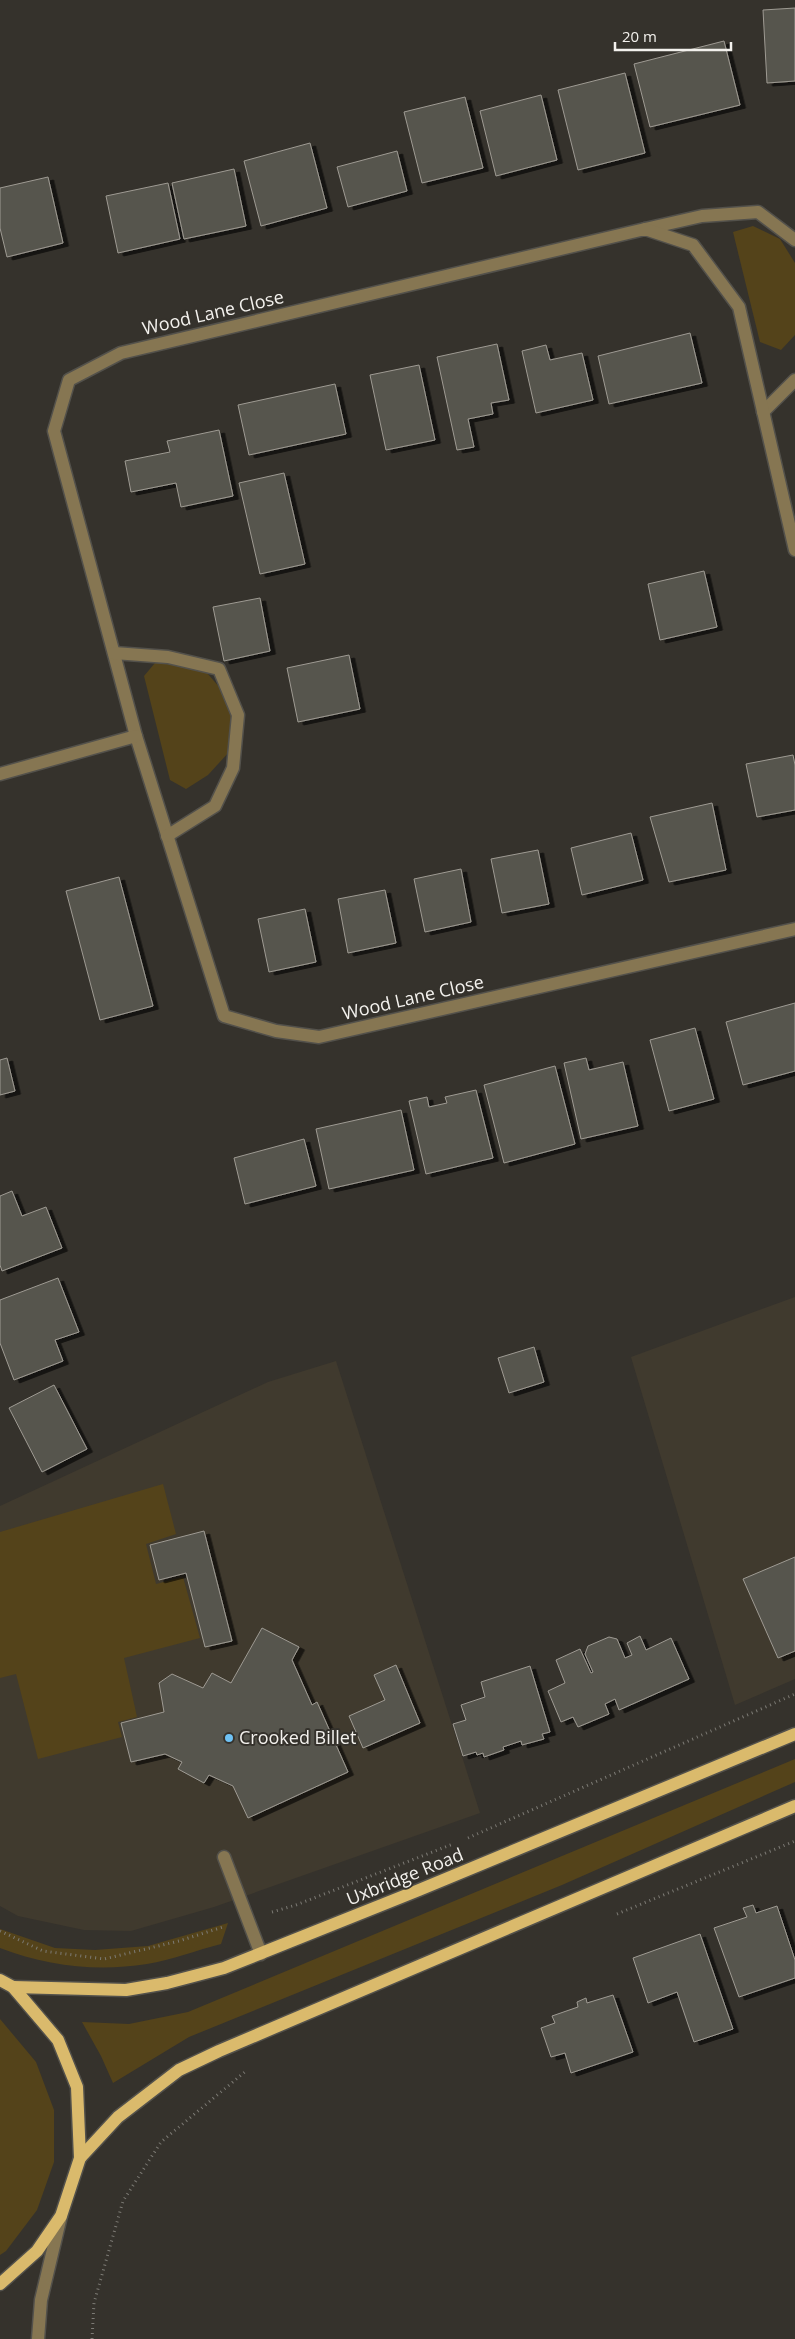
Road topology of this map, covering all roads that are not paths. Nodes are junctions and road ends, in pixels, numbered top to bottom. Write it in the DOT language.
graph roads {
  1 [pos="645,229"];
  2 [pos="795,240"];
  3 [pos="795,380"];
  4 [pos="763,412"];
  5 [pos="795,550"];
  6 [pos="114,653"];
  7 [pos="136,736"];
  8 [pos="0,774"];
  9 [pos="167,836"];
  10 [pos="795,929"];
  11 [pos="795,1734"];
  12 [pos="795,1806"];
  13 [pos="224,1857"];
  14 [pos="261,1954"];
  15 [pos="0,1980"];
  16 [pos="13,1987"];
  17 [pos="80,2158"];
  18 [pos="61,2216"];
  19 [pos="0,2284"];
  20 [pos="38,2339"];
  1 -- 2 [label="street, Wood Lane Close"];
  1 -- 4 [label="street"];
  1 -- 6 [label="street, Wood Lane Close"];
  3 -- 4 [label="street"];
  4 -- 5 [label="street"];
  6 -- 7 [label="street, Wood Lane Close"];
  6 -- 9 [label="street"];
  7 -- 8 [label="street"];
  7 -- 9 [label="street, Wood Lane Close"];
  9 -- 10 [label="street, Wood Lane Close"];
  11 -- 14 [label="main road, Uxbridge Road"];
  12 -- 17 [label="main road"];
  13 -- 14 [label="street"];
  14 -- 16 [label="main road, Uxbridge Road"];
  15 -- 16 [label="main road"];
  16 -- 17 [label="main road"];
  17 -- 18 [label="main road"];
  18 -- 19 [label="main road"];
  18 -- 20 [label="street"];
}
